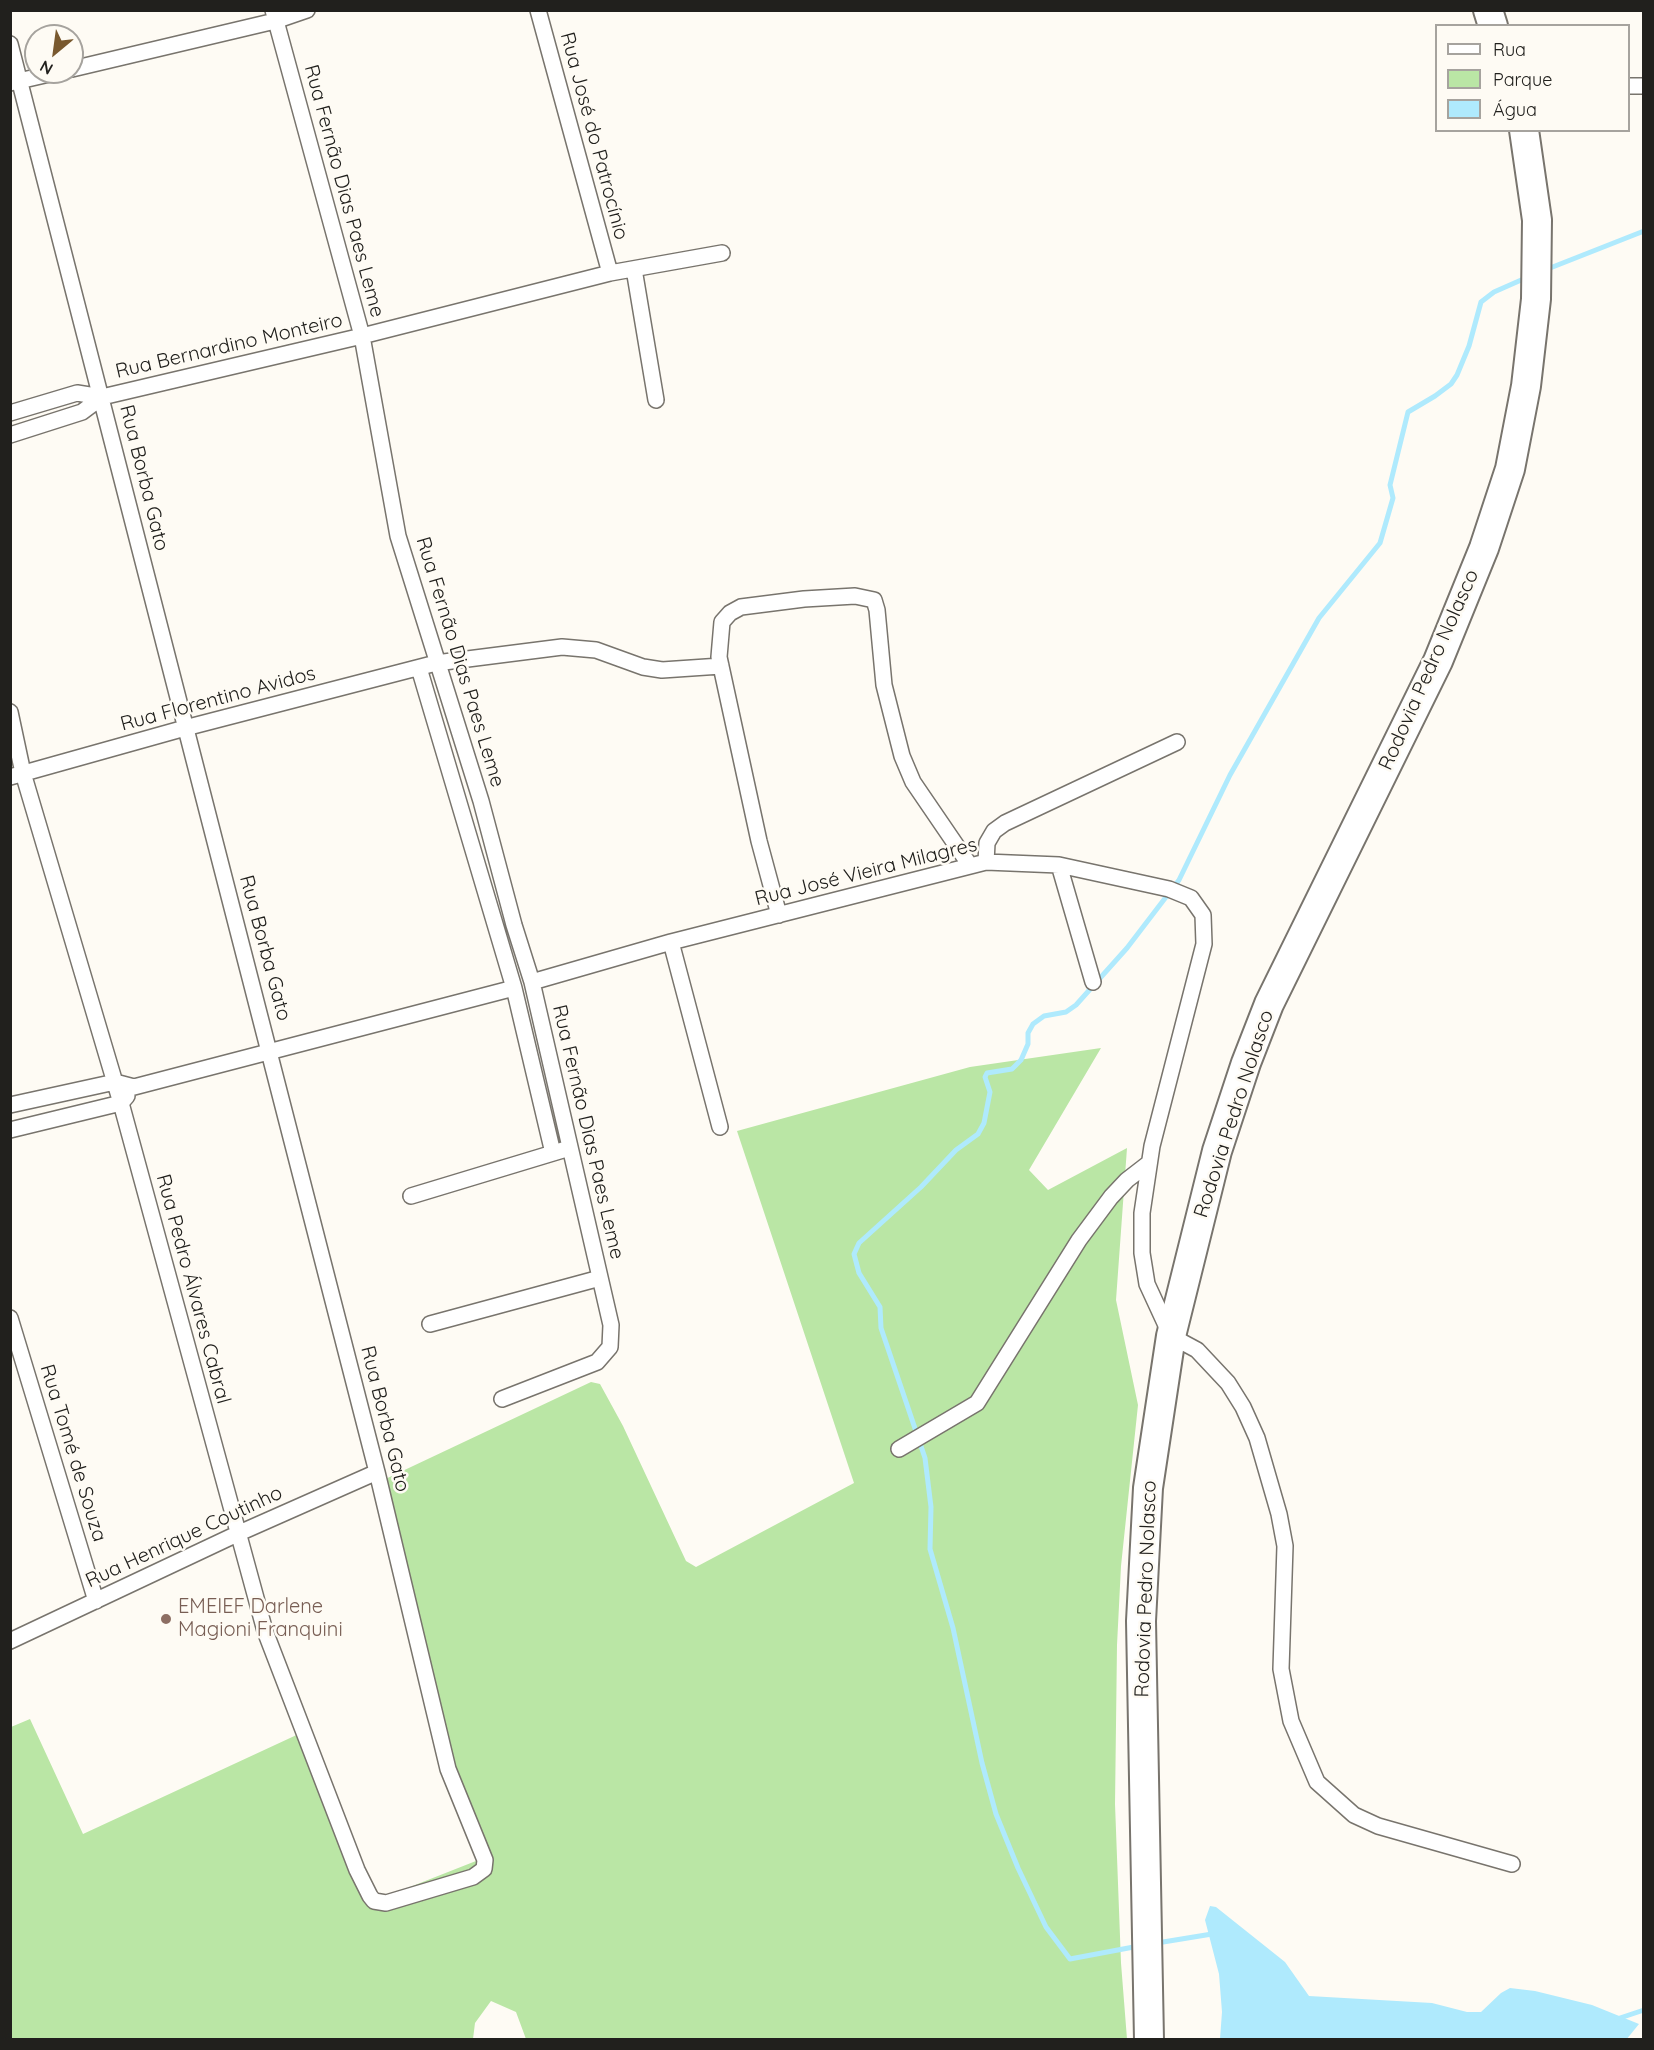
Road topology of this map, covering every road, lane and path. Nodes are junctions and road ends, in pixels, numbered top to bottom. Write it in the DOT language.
graph roads {
  1 [pos="307,10"];
  2 [pos="538,10"];
  3 [pos="274,16"];
  4 [pos="10,44"];
  5 [pos="84,66"];
  6 [pos="16,82"];
  7 [pos="1524,132"];
  8 [pos="722,253"];
  9 [pos="634,269"];
  10 [pos="610,273"];
  11 [pos="362,336"];
  12 [pos="102,397"];
  13 [pos="656,400"];
  14 [pos="10,413"];
  15 [pos="10,435"];
  16 [pos="436,663"];
  17 [pos="721,666"];
  18 [pos="419,668"];
  19 [pos="10,712"];
  20 [pos="185,728"];
  21 [pos="1177,742"];
  22 [pos="17,775"];
  23 [pos="986,862"];
  24 [pos="969,864"];
  25 [pos="1059,865"];
  26 [pos="779,915"];
  27 [pos="671,942"];
  28 [pos="532,982"];
  29 [pos="1093,982"];
  30 [pos="514,988"];
  31 [pos="269,1050"];
  32 [pos="115,1082"];
  33 [pos="134,1087"];
  34 [pos="121,1103"];
  35 [pos="10,1105"];
  36 [pos="720,1127"];
  37 [pos="10,1130"];
  38 [pos="569,1149"];
  39 [pos="553,1153"];
  40 [pos="1149,1163"];
  41 [pos="411,1196"];
  42 [pos="600,1278"];
  43 [pos="10,1318"];
  44 [pos="430,1324"];
  45 [pos="1171,1336"];
  46 [pos="502,1399"];
  47 [pos="899,1449"];
  48 [pos="377,1472"];
  49 [pos="237,1534"];
  50 [pos="96,1601"];
  51 [pos="10,1641"];
  52 [pos="485,1860"];
  53 [pos="1512,1864"];
  54 [pos="1149,2040"];
  1 -- 3 [label="street"];
  2 -- 10 [label="street, Rua José do Patrocínio"];
  3 -- 5 [label="street"];
  3 -- 11 [label="street, Rua Fernão Dias Paes Leme"];
  4 -- 6 [label="street, Rua Borba Gato"];
  6 -- 12 [label="street, Rua Borba Gato"];
  7 -- 45 [label="highway, Rodovia Pedro Nolasco"];
  8 -- 9 [label="street, Rua Bernardino Monteiro"];
  9 -- 10 [label="street, Rua Bernardino Monteiro"];
  9 -- 13 [label="street"];
  10 -- 11 [label="street, Rua Bernardino Monteiro"];
  11 -- 12 [label="street, Rua Bernardino Monteiro"];
  11 -- 16 [label="street, Rua Fernão Dias Paes Leme"];
  12 -- 14 [label="street, Rua Bernardino Monteiro"];
  12 -- 15 [label="street, Rua Bernardino Monteiro"];
  12 -- 20 [label="street, Rua Borba Gato"];
  16 -- 17 [label="street, Rua Florentino Avidos"];
  16 -- 18 [label="street, Rua Florentino Avidos"];
  16 -- 28 [label="street, Rua Fernão Dias Paes Leme"];
  17 -- 24 [label="street"];
  17 -- 26 [label="street"];
  18 -- 20 [label="street, Rua Florentino Avidos"];
  18 -- 30 [label="street"];
  19 -- 22 [label="street, Rua Pedro Álvares Cabral"];
  20 -- 22 [label="street, Rua Florentino Avidos"];
  20 -- 31 [label="street, Rua Borba Gato"];
  21 -- 23 [label="street"];
  22 -- 32 [label="street, Rua Pedro Álvares Cabral"];
  23 -- 24 [label="street, Rua José Vieira Milagres"];
  23 -- 25 [label="street, Rua José Vieira Milagres"];
  24 -- 26 [label="street, Rua José Vieira Milagres"];
  25 -- 29 [label="street"];
  25 -- 40 [label="street, Rua José Vieira Milagres"];
  26 -- 27 [label="street, Rua José Vieira Milagres"];
  27 -- 28 [label="street, Rua José Vieira Milagres"];
  27 -- 36 [label="street"];
  28 -- 38 [label="street, Rua Fernão Dias Paes Leme"];
  30 -- 31 [label="street"];
  30 -- 39 [label="street"];
  31 -- 33 [label="street"];
  31 -- 48 [label="street, Rua Borba Gato"];
  32 -- 33 [label="street"];
  32 -- 34 [label="street, Rua Pedro Álvares Cabral"];
  32 -- 35 [label="street"];
  33 -- 34 [label="street"];
  34 -- 37 [label="street"];
  34 -- 49 [label="street, Rua Pedro Álvares Cabral"];
  38 -- 39 [label="street"];
  38 -- 42 [label="street, Rua Fernão Dias Paes Leme"];
  39 -- 41 [label="street"];
  40 -- 45 [label="street, Rua José Vieira Milagres"];
  40 -- 47 [label="street"];
  42 -- 44 [label="street"];
  42 -- 46 [label="street, Rua Fernão Dias Paes Leme"];
  43 -- 50 [label="street, Rua Tomé de Souza"];
  45 -- 53 [label="street"];
  45 -- 54 [label="highway, Rodovia Pedro Nolasco"];
  48 -- 49 [label="street, Rua Henrique Coutinho"];
  48 -- 52 [label="street, Rua Borba Gato"];
  49 -- 50 [label="street, Rua Henrique Coutinho"];
  49 -- 52 [label="street, Rua Pedro Álvares Cabral"];
  50 -- 51 [label="street, Rua Henrique Coutinho"];
}
